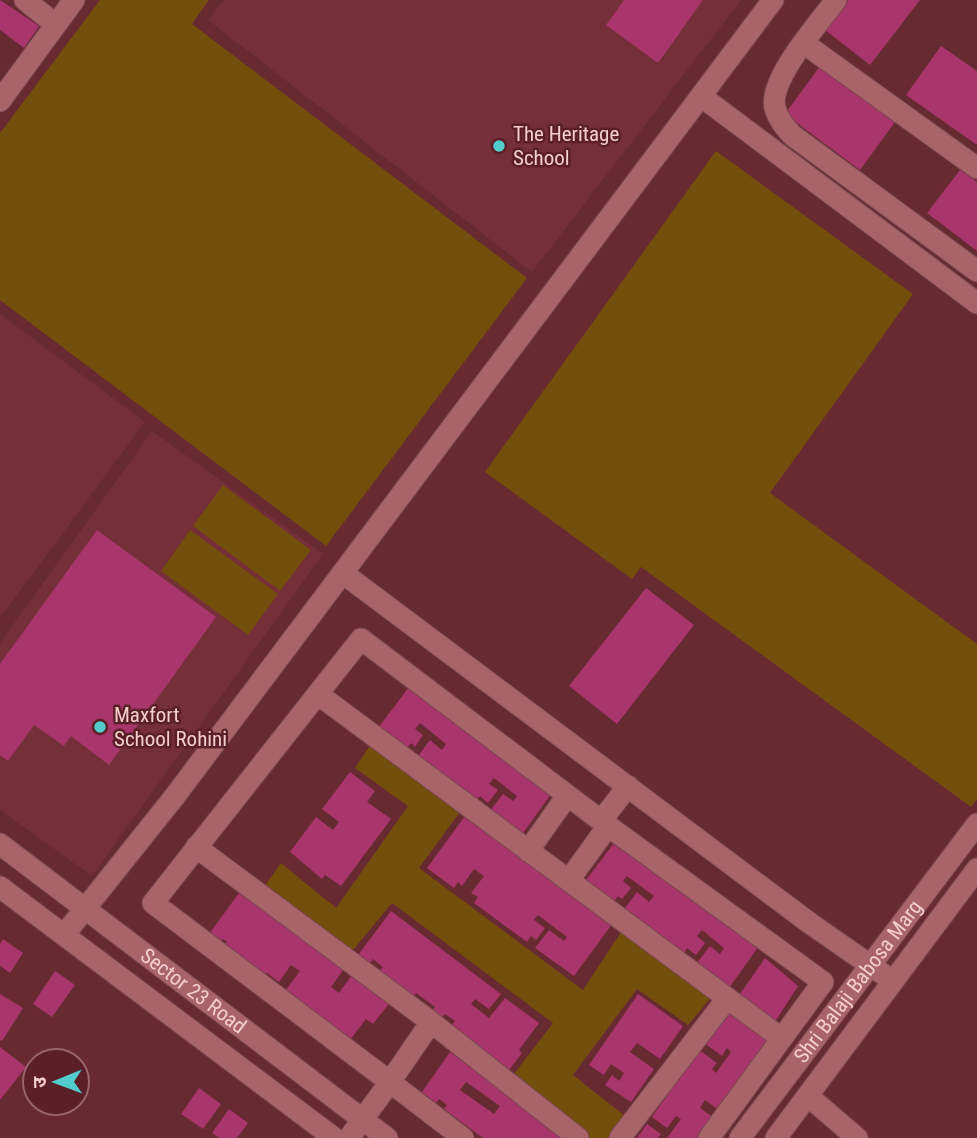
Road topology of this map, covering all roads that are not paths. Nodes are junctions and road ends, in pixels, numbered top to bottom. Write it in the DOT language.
graph roads {
  1 [pos="25,0"];
  2 [pos="74,0"];
  3 [pos="773,0"];
  4 [pos="836,0"];
  5 [pos="55,24"];
  6 [pos="805,44"];
  7 [pos="702,97"];
  8 [pos="0,101"];
  9 [pos="977,168"];
  10 [pos="977,271"];
  11 [pos="977,303"];
  12 [pos="344,574"];
  13 [pos="319,695"];
  14 [pos="628,786"];
  15 [pos="567,796"];
  16 [pos="604,824"];
  17 [pos="977,824"];
  18 [pos="0,844"];
  19 [pos="196,847"];
  20 [pos="528,851"];
  21 [pos="977,869"];
  22 [pos="569,880"];
  23 [pos="0,887"];
  24 [pos="87,909"];
  25 [pos="64,935"];
  26 [pos="871,964"];
  27 [pos="894,981"];
  28 [pos="726,1000"];
  29 [pos="431,1022"];
  30 [pos="781,1038"];
  31 [pos="390,1082"];
  32 [pos="808,1096"];
  33 [pos="363,1120"];
  34 [pos="334,1138"];
  35 [pos="349,1138"];
  36 [pos="387,1138"];
  37 [pos="463,1138"];
  38 [pos="578,1138"];
  39 [pos="620,1138"];
  40 [pos="709,1138"];
  41 [pos="740,1138"];
  42 [pos="776,1138"];
  43 [pos="857,1138"];
  1 -- 5 [label="street"];
  2 -- 5 [label="street"];
  3 -- 7 [label="street"];
  4 -- 6 [label="street"];
  5 -- 8 [label="street"];
  6 -- 9 [label="street"];
  6 -- 10 [label="street"];
  7 -- 11 [label="street"];
  7 -- 12 [label="street"];
  12 -- 14 [label="street"];
  12 -- 24 [label="street"];
  13 -- 15 [label="street"];
  13 -- 19 [label="street"];
  13 -- 20 [label="street"];
  14 -- 16 [label="street"];
  14 -- 26 [label="street"];
  15 -- 16 [label="street"];
  15 -- 20 [label="street"];
  16 -- 22 [label="street"];
  16 -- 30 [label="street"];
  17 -- 26 [label="street, Shri Balaji Babosa Marg"];
  18 -- 24 [label="street, Sector 23 Road"];
  19 -- 29 [label="street"];
  19 -- 31 [label="street"];
  20 -- 22 [label="street"];
  21 -- 27 [label="street, Shri Balaji Babosa Marg"];
  22 -- 28 [label="street"];
  23 -- 25 [label="street, Sector 23 Road"];
  24 -- 25 [label="street"];
  24 -- 33 [label="street, Sector 23 Road"];
  25 -- 34 [label="street, Sector 23 Road"];
  26 -- 27 [label="street"];
  26 -- 41 [label="street, Shri Balaji Babosa Marg"];
  27 -- 32 [label="street, Shri Balaji Babosa Marg"];
  28 -- 30 [label="street"];
  28 -- 39 [label="street"];
  29 -- 31 [label="street"];
  29 -- 38 [label="street"];
  30 -- 40 [label="street"];
  31 -- 33 [label="street"];
  31 -- 37 [label="street"];
  32 -- 42 [label="street, Shri Balaji Babosa Marg"];
  32 -- 43 [label="street"];
  33 -- 35 [label="street"];
  33 -- 36 [label="street, Sector 23 Road"];
}
